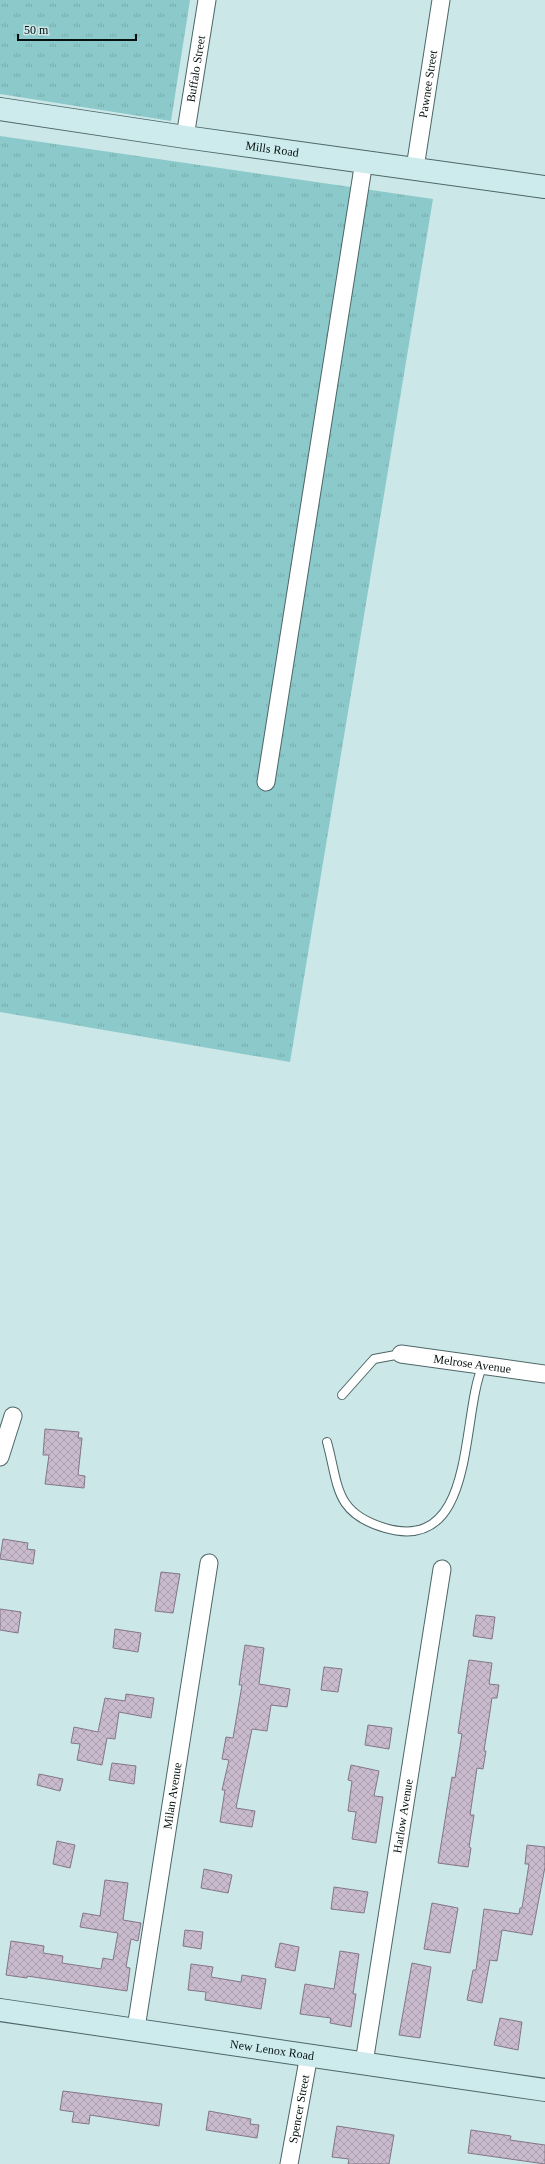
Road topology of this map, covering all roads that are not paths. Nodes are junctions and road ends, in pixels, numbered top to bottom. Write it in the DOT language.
graph roads {
  1 [pos="207,0"];
  2 [pos="441,0"];
  3 [pos="0,109"];
  4 [pos="185,137"];
  5 [pos="364,161"];
  6 [pos="415,168"];
  7 [pos="545,187"];
  8 [pos="266,782"];
  9 [pos="401,1354"];
  10 [pos="483,1365"];
  11 [pos="545,1374"];
  12 [pos="342,1395"];
  13 [pos="14,1416"];
  14 [pos="327,1442"];
  15 [pos="0,1457"];
  16 [pos="209,1563"];
  17 [pos="442,1569"];
  18 [pos="0,2010"];
  19 [pos="136,2028"];
  20 [pos="309,2055"];
  21 [pos="364,2063"];
  22 [pos="545,2090"];
  23 [pos="289,2164"];
  1 -- 4 [label="street, Buffalo Street"];
  2 -- 6 [label="street, Pawnee Street"];
  3 -- 4 [label="street, Mills Road"];
  4 -- 5 [label="street, Mills Road"];
  5 -- 6 [label="street, Mills Road"];
  5 -- 8 [label="street"];
  6 -- 7 [label="street, Mills Road"];
  9 -- 10 [label="street, Melrose Avenue"];
  9 -- 12 [label="lane"];
  10 -- 11 [label="street, Melrose Avenue"];
  10 -- 14 [label="lane"];
  13 -- 15 [label="street"];
  16 -- 19 [label="street, Milan Avenue"];
  17 -- 21 [label="street, Harlow Avenue"];
  18 -- 19 [label="street, New Lenox Road"];
  19 -- 20 [label="street, New Lenox Road"];
  20 -- 21 [label="street, New Lenox Road"];
  20 -- 23 [label="street, Spencer Street"];
  21 -- 22 [label="street, New Lenox Road"];
}
